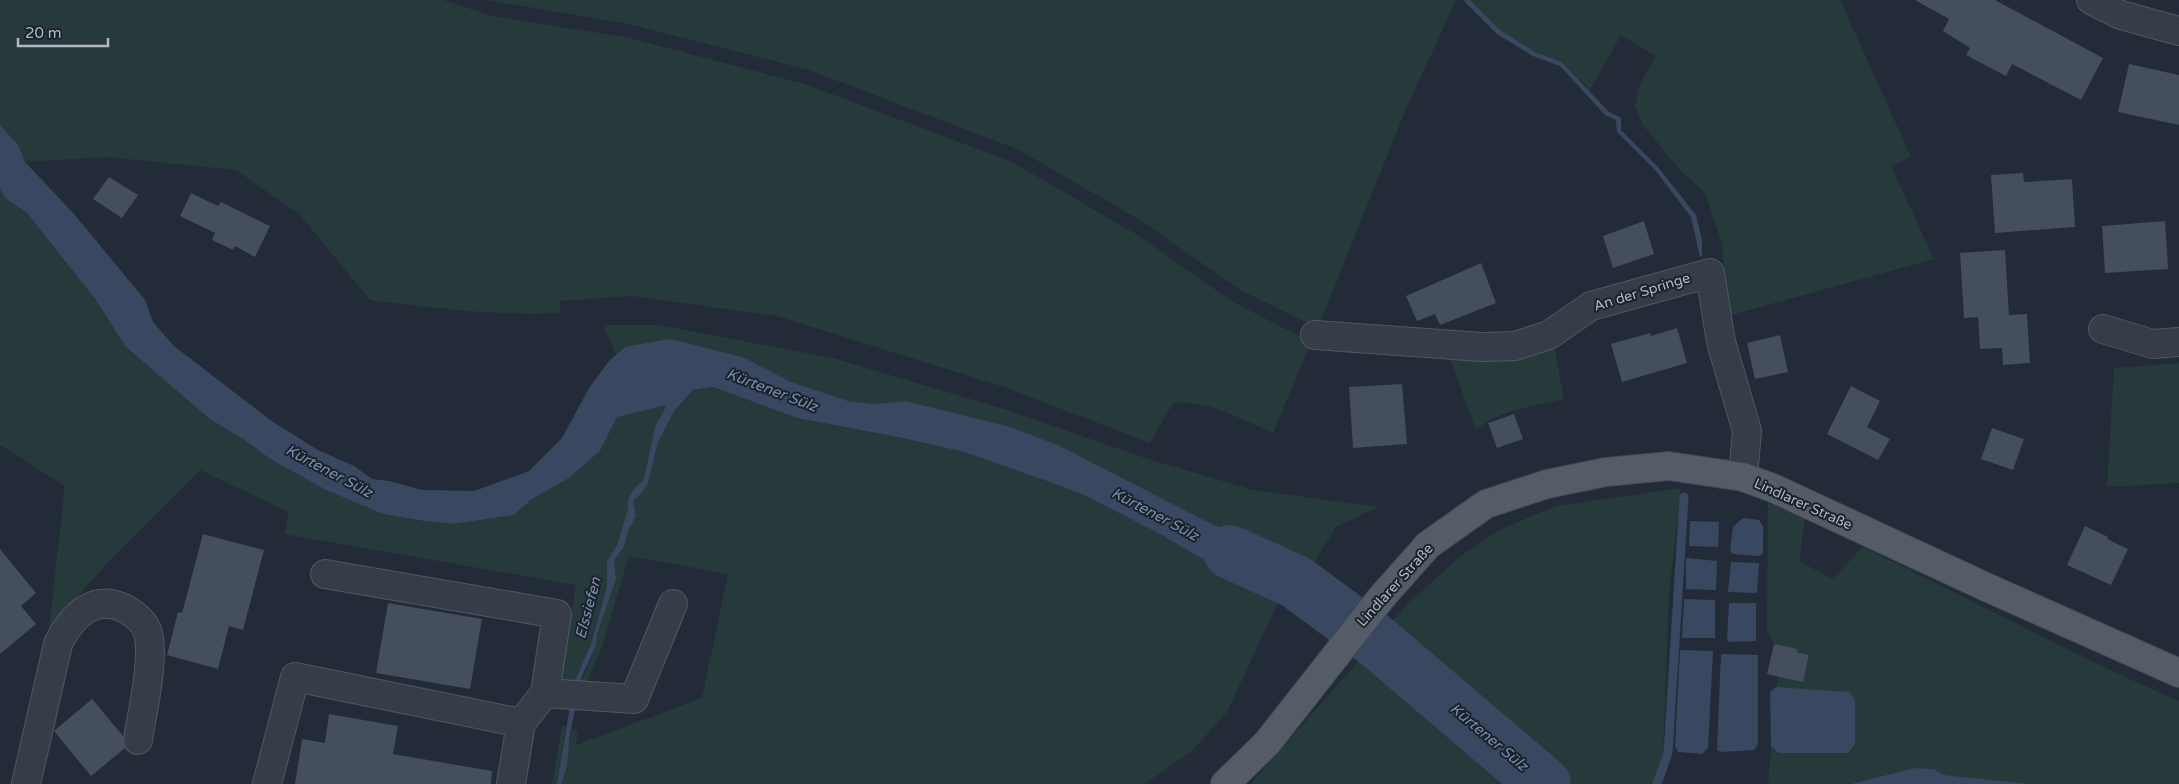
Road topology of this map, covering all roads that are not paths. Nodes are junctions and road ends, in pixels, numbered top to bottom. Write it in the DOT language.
graph roads {
  1 [pos="2091,0"];
  2 [pos="2179,31"];
  3 [pos="2103,329"];
  4 [pos="1315,335"];
  5 [pos="2179,342"];
  6 [pos="1742,477"];
  7 [pos="325,574"];
  8 [pos="673,604"];
  9 [pos="2179,673"];
  10 [pos="565,694"];
  11 [pos="521,723"];
  12 [pos="138,740"];
  13 [pos="26,784"];
  14 [pos="267,784"];
  15 [pos="511,784"];
  16 [pos="1225,784"];
  1 -- 2 [label="street"];
  3 -- 5 [label="street"];
  4 -- 6 [label="street, An der Springe"];
  6 -- 9 [label="main road, Lindlarer Straße"];
  6 -- 16 [label="main road, Lindlarer Straße"];
  7 -- 10 [label="street"];
  8 -- 10 [label="street"];
  10 -- 11 [label="street"];
  11 -- 14 [label="street"];
  11 -- 15 [label="street"];
  12 -- 13 [label="street"];
}
